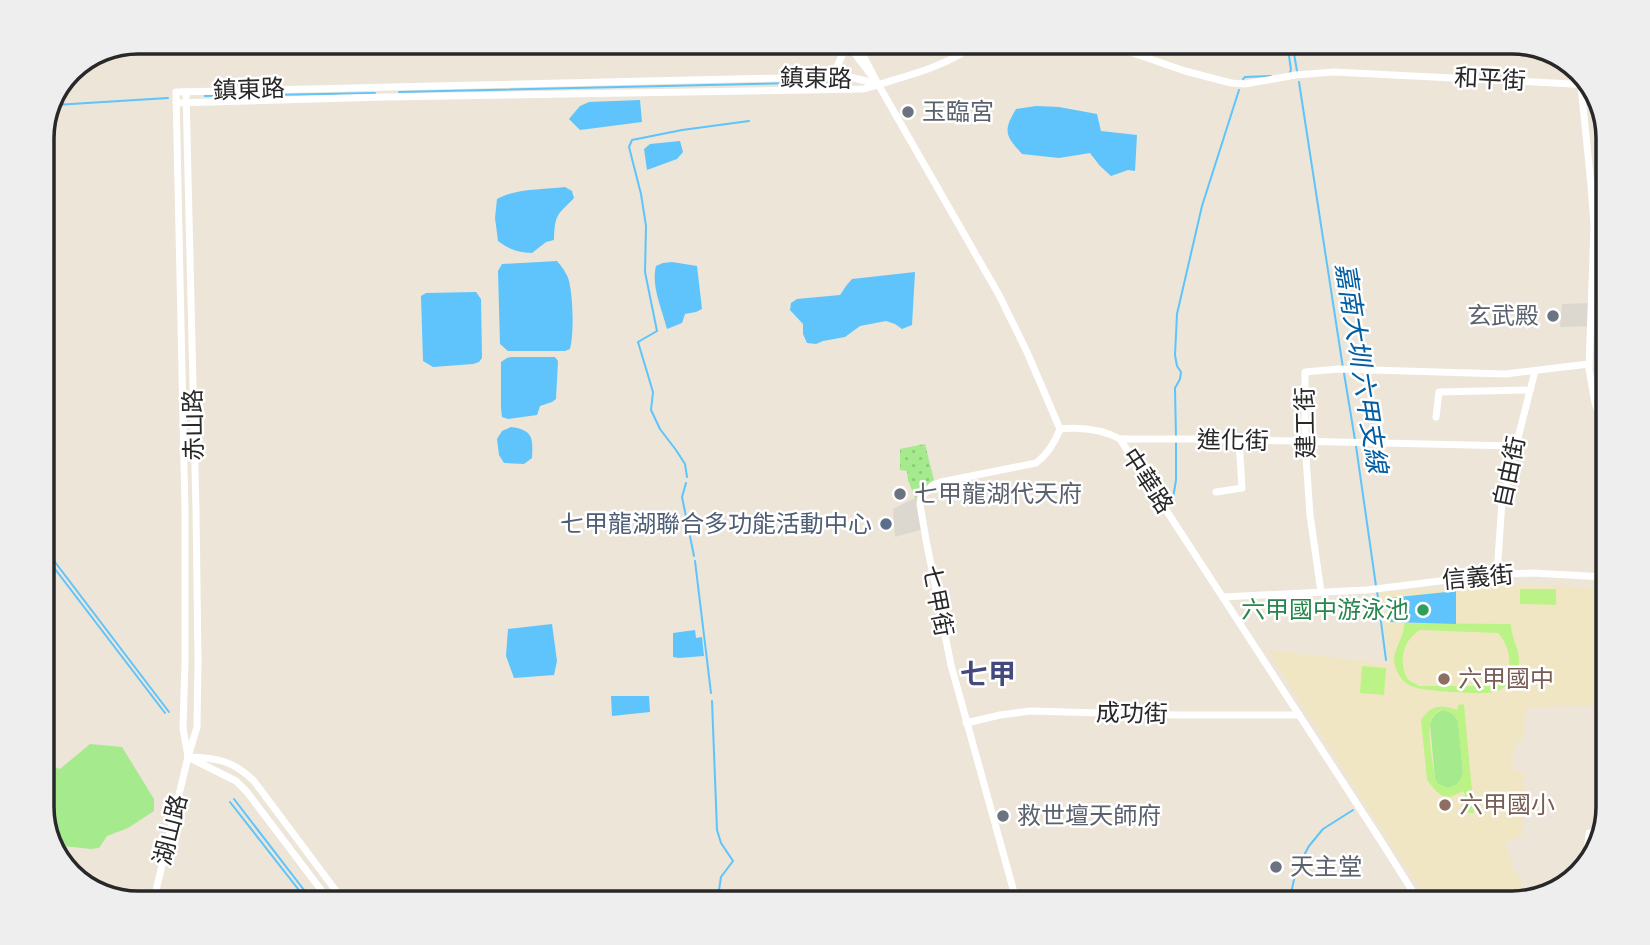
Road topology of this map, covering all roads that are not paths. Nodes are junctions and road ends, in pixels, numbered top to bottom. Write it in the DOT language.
graph roads {
  1 [pos="844,54"];
  2 [pos="858,54"];
  3 [pos="962,54"];
  4 [pos="1136,54"];
  5 [pos="823,77"];
  6 [pos="878,84"];
  7 [pos="1577,86"];
  8 [pos="1581,90"];
  9 [pos="176,92"];
  10 [pos="186,92"];
  11 [pos="176,103"];
  12 [pos="186,103"];
  13 [pos="1590,364"];
  14 [pos="1535,371"];
  15 [pos="1530,390"];
  16 [pos="1596,402"];
  17 [pos="1436,417"];
  18 [pos="1059,429"];
  19 [pos="1120,439"];
  20 [pos="1239,440"];
  21 [pos="1305,443"];
  22 [pos="1515,446"];
  23 [pos="1216,492"];
  24 [pos="1497,574"];
  25 [pos="1596,576"];
  26 [pos="1321,592"];
  27 [pos="1223,597"];
  28 [pos="1299,715"];
  29 [pos="967,723"];
  30 [pos="188,757"];
  31 [pos="156,891"];
  32 [pos="322,891"];
  33 [pos="336,891"];
  34 [pos="1010,891"];
  35 [pos="1412,891"];
  1 -- 5 [label="street"];
  2 -- 6 [label="street"];
  3 -- 6 [label="street"];
  4 -- 7 [label="street, 和平街"];
  5 -- 6 [label="street, 鎮東路"];
  5 -- 10 [label="street, 鎮東路"];
  6 -- 12 [label="street, 鎮東路"];
  6 -- 18 [label="street"];
  8 -- 13 [label="street"];
  9 -- 10 [label="street, 鎮東路"];
  9 -- 11 [label="street, 赤山路"];
  10 -- 12 [label="street, 赤山路"];
  11 -- 12 [label="street, 鎮東路"];
  11 -- 30 [label="street, 赤山路"];
  12 -- 30 [label="street, 赤山路"];
  13 -- 14 [label="street, 建工街"];
  13 -- 16 [label="street"];
  14 -- 15 [label="street, 自由街"];
  14 -- 21 [label="street, 建工街"];
  15 -- 17 [label="street"];
  15 -- 22 [label="street, 自由街"];
  18 -- 19 [label="street, 中華路"];
  18 -- 29 [label="street, 七甲街"];
  19 -- 20 [label="street, 進化街"];
  19 -- 27 [label="street, 中華路"];
  20 -- 21 [label="street, 進化街"];
  20 -- 23 [label="street"];
  21 -- 22 [label="street, 進化街"];
  21 -- 26 [label="street, 建工街"];
  22 -- 24 [label="street, 自由街"];
  24 -- 25 [label="street, 信義街"];
  24 -- 26 [label="street, 信義街"];
  26 -- 27 [label="street, 信義街"];
  27 -- 28 [label="street, 中華路"];
  28 -- 29 [label="street, 成功街"];
  28 -- 35 [label="street, 中華路"];
  29 -- 34 [label="street, 七甲街"];
  30 -- 31 [label="street, 湖山路"];
  30 -- 32 [label="street"];
  30 -- 33 [label="street"];
}
